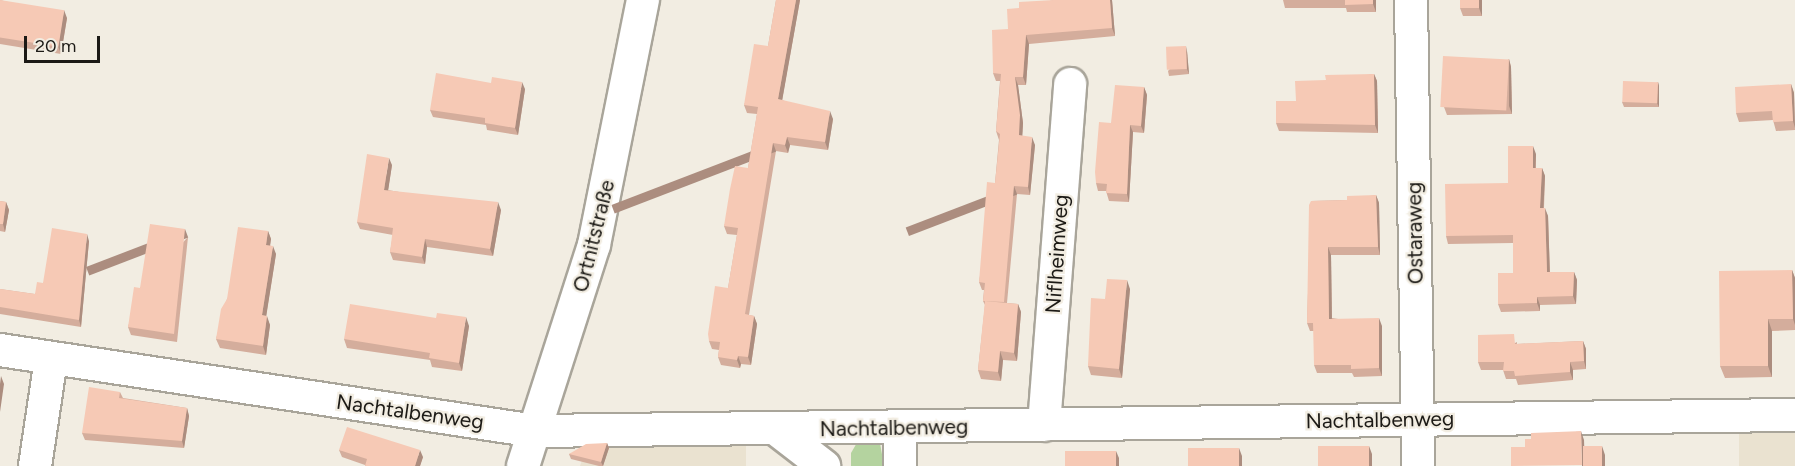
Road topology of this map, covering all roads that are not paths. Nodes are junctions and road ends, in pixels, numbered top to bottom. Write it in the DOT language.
graph roads {
  1 [pos="643,0"];
  2 [pos="1411,0"];
  3 [pos="1070,84"];
  4 [pos="0,350"];
  5 [pos="51,359"];
  6 [pos="1795,416"];
  7 [pos="1418,419"];
  8 [pos="1044,425"];
  9 [pos="776,429"];
  10 [pos="845,429"];
  11 [pos="900,429"];
  12 [pos="535,431"];
  13 [pos="34,466"];
  14 [pos="523,466"];
  15 [pos="824,466"];
  16 [pos="844,466"];
  17 [pos="900,466"];
  18 [pos="1418,466"];
  1 -- 12 [label="street, Ortnitstraße"];
  2 -- 7 [label="street, Ostaraweg"];
  3 -- 8 [label="street, Niflheimweg"];
  4 -- 5 [label="street, Nachtalbenweg"];
  5 -- 12 [label="street, Nachtalbenweg"];
  5 -- 13 [label="street"];
  6 -- 7 [label="street, Nachtalbenweg"];
  7 -- 8 [label="street, Nachtalbenweg"];
  7 -- 18 [label="street, Ostaraweg"];
  8 -- 11 [label="street, Nachtalbenweg"];
  9 -- 10 [label="street, Nachtalbenweg"];
  9 -- 12 [label="street, Nachtalbenweg"];
  9 -- 15 [label="street"];
  10 -- 11 [label="street, Nachtalbenweg"];
  10 -- 16 [label="street"];
  11 -- 17 [label="street"];
  12 -- 14 [label="street, Ortnitstraße"];
}
